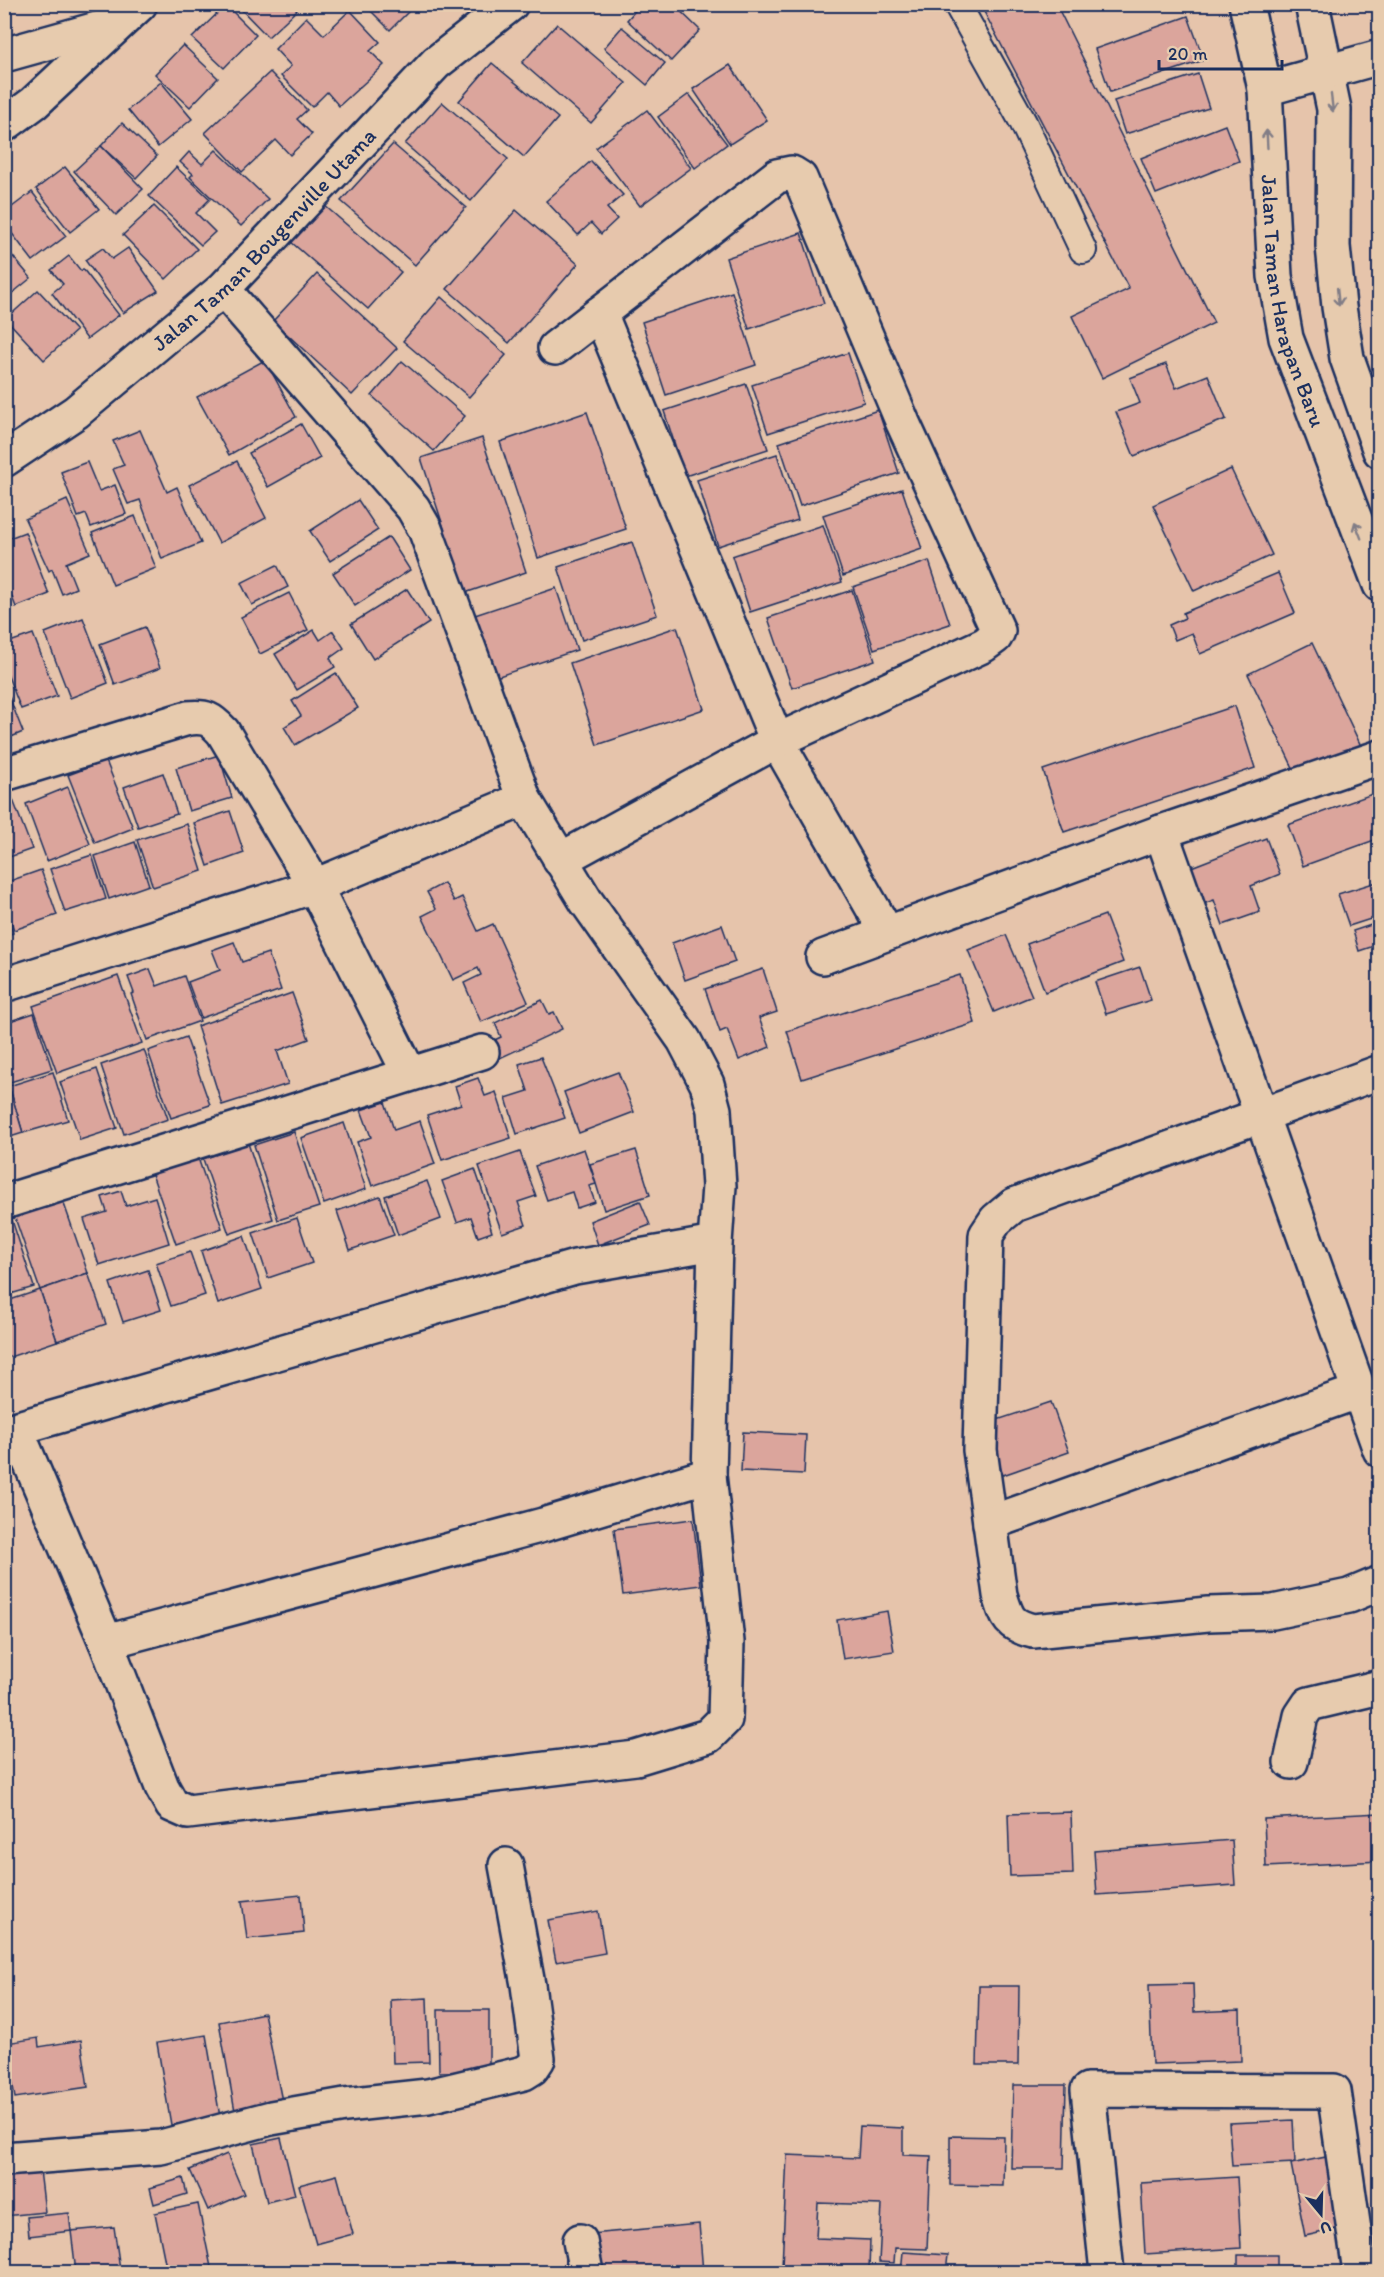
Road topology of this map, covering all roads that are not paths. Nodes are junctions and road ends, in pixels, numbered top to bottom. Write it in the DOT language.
graph roads {
  1 [pos="511,4"];
  2 [pos="957,4"];
  3 [pos="1246,4"];
  4 [pos="1312,4"];
  5 [pos="131,13"];
  6 [pos="4,55"];
  7 [pos="1380,57"];
  8 [pos="1327,70"];
  9 [pos="1265,88"];
  10 [pos="4,125"];
  11 [pos="1083,250"];
  12 [pos="223,289"];
  13 [pos="600,313"];
  14 [pos="555,348"];
  15 [pos="1380,452"];
  16 [pos="4,460"];
  17 [pos="1379,582"];
  18 [pos="777,741"];
  19 [pos="1380,757"];
  20 [pos="4,774"];
  21 [pos="524,799"];
  22 [pos="1161,832"];
  23 [pos="560,860"];
  24 [pos="315,886"];
  25 [pos="887,933"];
  26 [pos="823,957"];
  27 [pos="4,985"];
  28 [pos="482,1052"];
  29 [pos="1380,1072"];
  30 [pos="409,1074"];
  31 [pos="1261,1116"];
  32 [pos="4,1202"];
  33 [pos="715,1243"];
  34 [pos="1357,1392"];
  35 [pos="10,1430"];
  36 [pos="1380,1450"];
  37 [pos="709,1475"];
  38 [pos="990,1522"];
  39 [pos="1380,1583"];
  40 [pos="106,1642"];
  41 [pos="1380,1687"];
  42 [pos="1291,1762"];
  43 [pos="506,1865"];
  44 [pos="4,2159"];
  45 [pos="580,2241"];
  46 [pos="586,2272"];
  47 [pos="1107,2272"];
  48 [pos="1360,2272"];
  1 -- 12 [label="street, Jalan Taman Bougenville Utama"];
  2 -- 11 [label="lane"];
  3 -- 9 [label="street, Jalan Taman Harapan Baru"];
  4 -- 8 [label="street, Jalan Taman Harapan Baru"];
  5 -- 6 [label="street"];
  5 -- 10 [label="street"];
  7 -- 8 [label="street"];
  8 -- 9 [label="street"];
  8 -- 15 [label="street, Jalan Taman Harapan Baru, one-way"];
  17 -- 9 [label="street, Jalan Taman Harapan Baru, one-way"];
  12 -- 16 [label="street, Jalan Taman Bougenville Utama"];
  12 -- 21 [label="street"];
  13 -- 14 [label="street"];
  13 -- 18 [label="street"];
  13 -- 18 [label="street"];
  18 -- 23 [label="street"];
  18 -- 25 [label="street"];
  19 -- 22 [label="street"];
  20 -- 24 [label="street"];
  21 -- 23 [label="street"];
  21 -- 24 [label="street"];
  22 -- 25 [label="street"];
  22 -- 31 [label="street"];
  23 -- 33 [label="street"];
  24 -- 27 [label="street"];
  24 -- 30 [label="street"];
  25 -- 26 [label="street"];
  28 -- 30 [label="street"];
  29 -- 31 [label="street"];
  30 -- 32 [label="street"];
  31 -- 34 [label="street"];
  31 -- 38 [label="street"];
  33 -- 35 [label="street"];
  33 -- 37 [label="street"];
  34 -- 36 [label="street"];
  34 -- 38 [label="street"];
  35 -- 40 [label="street"];
  37 -- 40 [label="street"];
  37 -- 40 [label="street"];
  38 -- 39 [label="street"];
  41 -- 42 [label="street"];
  43 -- 44 [label="street"];
  45 -- 46 [label="street"];
  47 -- 48 [label="street"];
}
